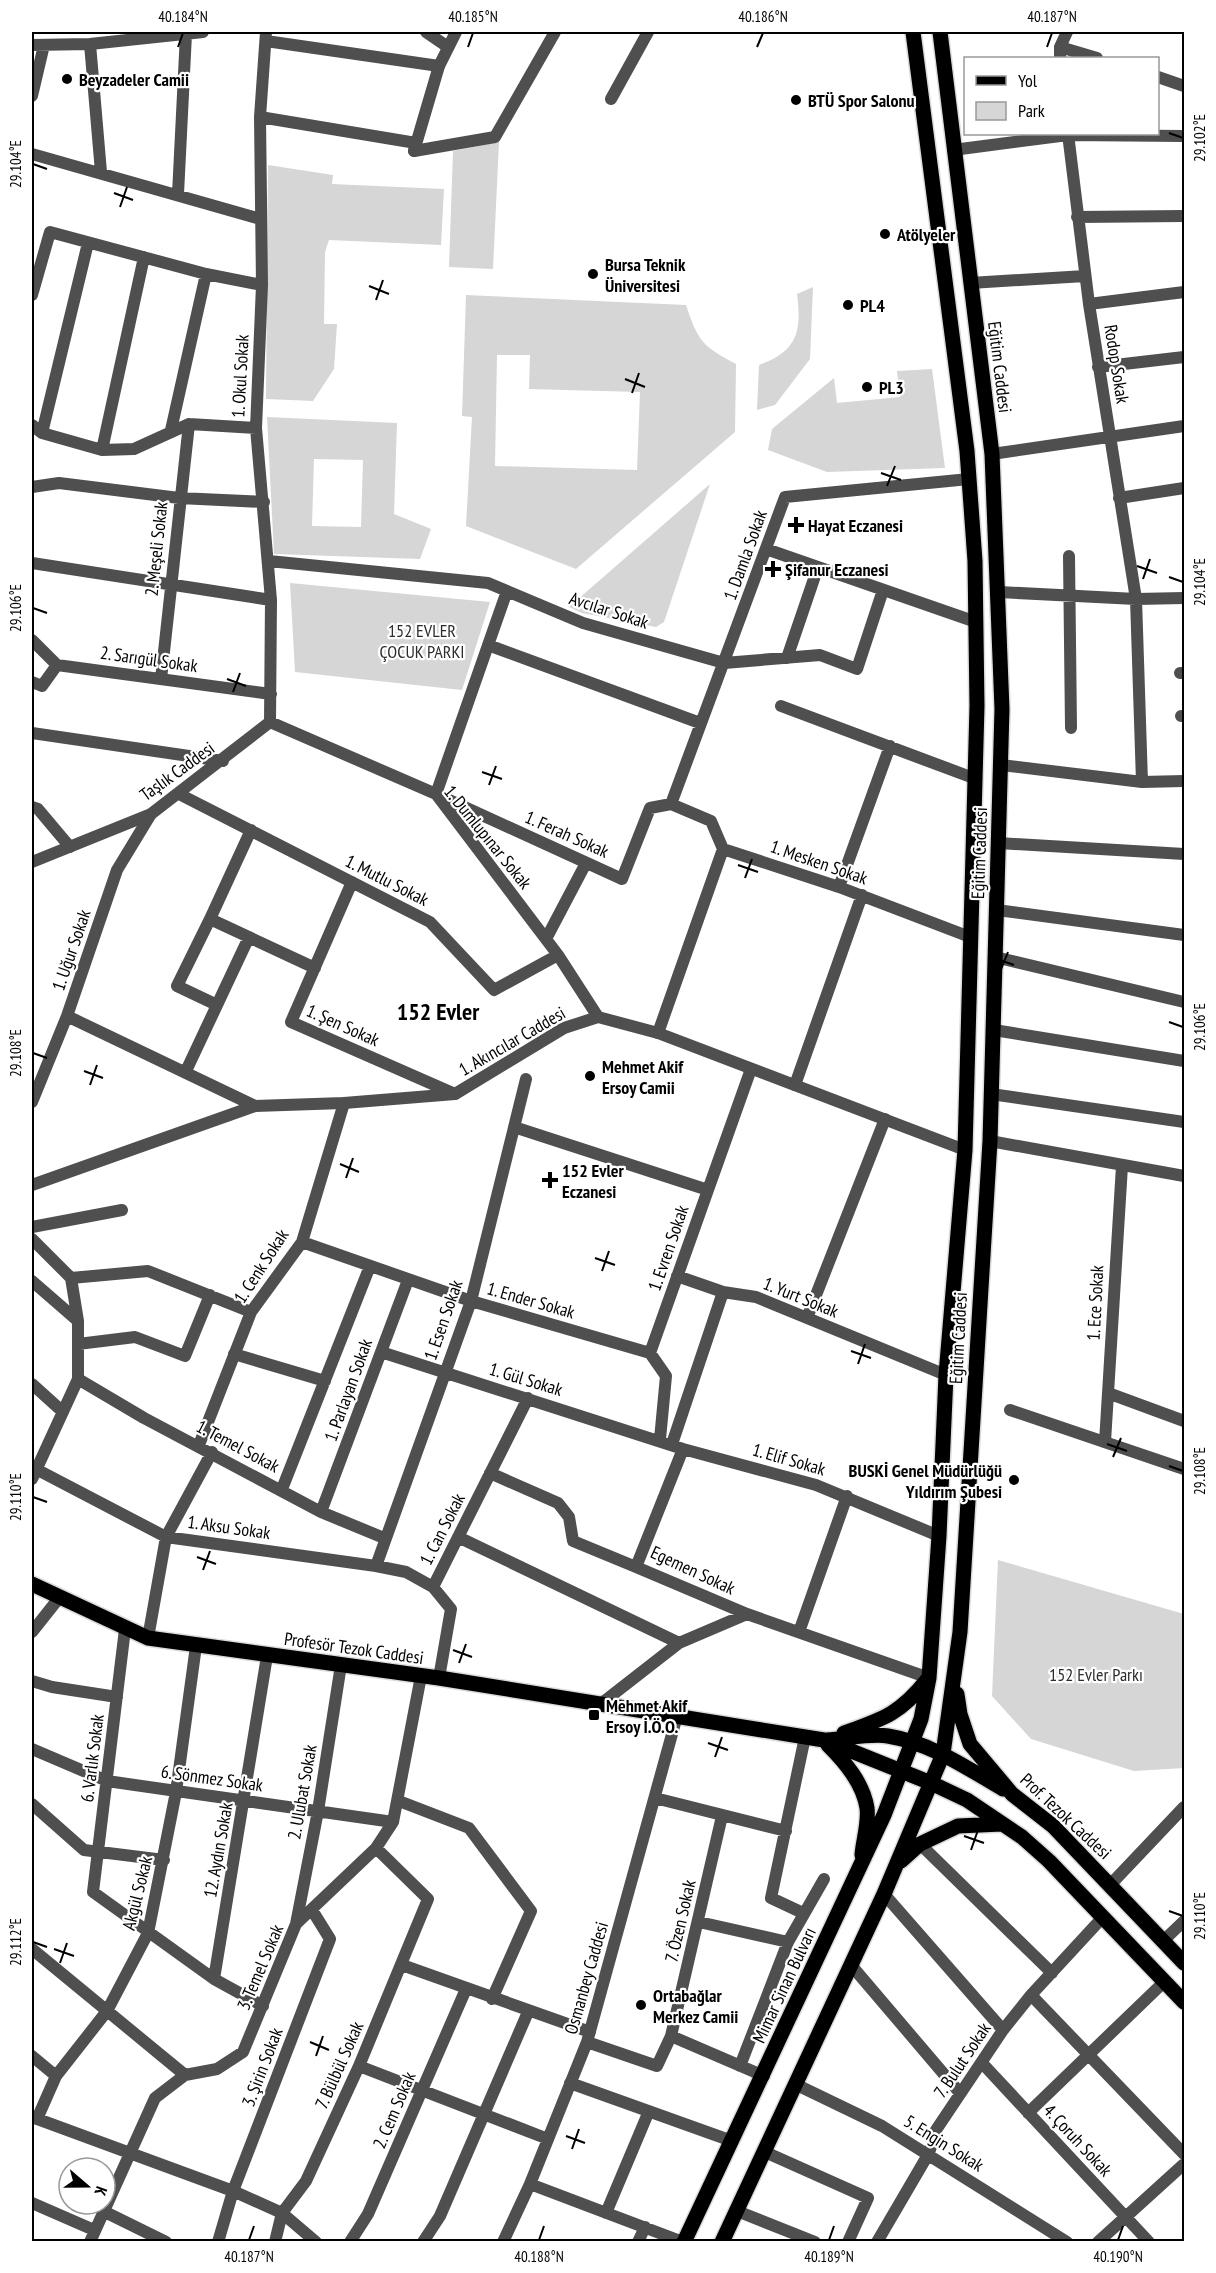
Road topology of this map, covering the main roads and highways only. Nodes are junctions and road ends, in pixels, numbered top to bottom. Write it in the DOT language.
graph roads {
  1 [pos="913,32"];
  2 [pos="940,32"];
  3 [pos="32,1584"];
  4 [pos="929,1678"];
  5 [pos="955,1679"];
  6 [pos="824,1740"];
  7 [pos="913,1743"];
  8 [pos="943,1754"];
  9 [pos="902,1771"];
  10 [pos="931,1783"];
  11 [pos="1012,1794"];
  12 [pos="1002,1824"];
  13 [pos="897,1865"];
  14 [pos="860,1869"];
  15 [pos="1185,1963"];
  16 [pos="1185,2002"];
  17 [pos="684,2241"];
  18 [pos="722,2241"];
  1 -- 4 [label="main road, Eğitim Caddesi"];
  2 -- 5 [label="main road, Eğitim Caddesi"];
  3 -- 6 [label="main road, Profesör Tezok Caddesi"];
  4 -- 6 [label="main road"];
  4 -- 7 [label="main road, Eğitim Caddesi"];
  5 -- 8 [label="main road"];
  5 -- 11 [label="main road, Prof. Tezok Caddesi"];
  6 -- 7 [label="main road"];
  6 -- 9 [label="main road"];
  6 -- 14 [label="main road"];
  7 -- 8 [label="main road"];
  7 -- 9 [label="main road, Mimar Sinan Bulvarı"];
  8 -- 10 [label="main road"];
  8 -- 11 [label="main road"];
  9 -- 10 [label="main road"];
  9 -- 14 [label="main road, Mimar Sinan Bulvarı"];
  10 -- 12 [label="main road"];
  10 -- 13 [label="main road"];
  11 -- 15 [label="main road, Prof. Tezok Caddesi"];
  12 -- 13 [label="main road"];
  12 -- 16 [label="main road"];
  13 -- 18 [label="main road"];
  14 -- 17 [label="main road, Mimar Sinan Bulvarı"];
}
